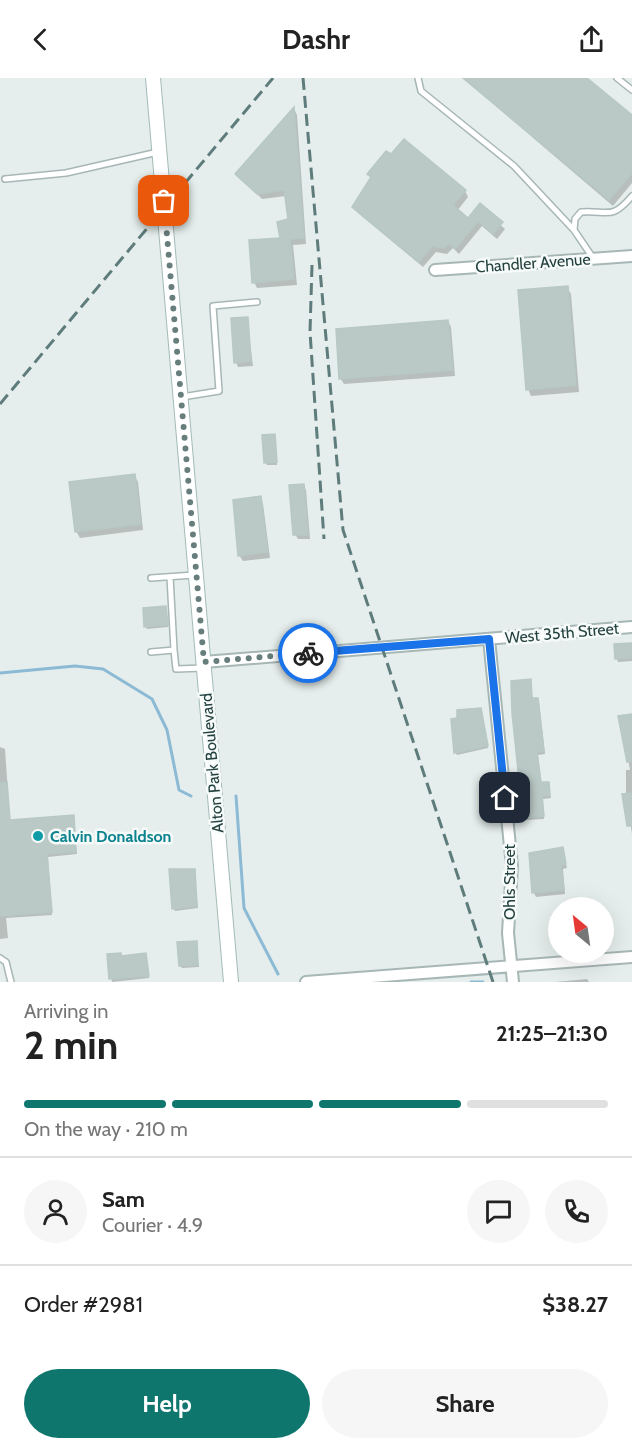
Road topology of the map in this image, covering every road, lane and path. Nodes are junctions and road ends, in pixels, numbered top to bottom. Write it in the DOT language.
graph roads {
  1 [pos="153,78"];
  2 [pos="418,78"];
  3 [pos="616,78"];
  4 [pos="632,90"];
  5 [pos="159,152"];
  6 [pos="5,179"];
  7 [pos="632,196"];
  8 [pos="574,230"];
  9 [pos="632,256"];
  10 [pos="594,259"];
  11 [pos="632,263"];
  12 [pos="435,270"];
  13 [pos="257,302"];
  14 [pos="181,397"];
  15 [pos="196,575"];
  16 [pos="170,577"];
  17 [pos="151,578"];
  18 [pos="632,627"];
  19 [pos="489,639"];
  20 [pos="174,650"];
  21 [pos="151,652"];
  22 [pos="204,665"];
  23 [pos="632,957"];
  24 [pos="0,958"];
  25 [pos="510,967"];
  26 [pos="11,982"];
  27 [pos="231,982"];
  28 [pos="306,982"];
  29 [pos="513,982"];
  1 -- 5 [label="main road, Alton Park Boulevard"];
  2 -- 8 [label="lane"];
  3 -- 4 [label="lane"];
  5 -- 6 [label="lane"];
  5 -- 14 [label="main road, Alton Park Boulevard"];
  7 -- 8 [label="lane"];
  8 -- 10 [label="lane"];
  9 -- 10 [label="street, Chandler Avenue"];
  9 -- 11 [label="street, Chandler Avenue"];
  10 -- 12 [label="street, Chandler Avenue"];
  13 -- 14 [label="lane"];
  14 -- 15 [label="main road, Alton Park Boulevard"];
  15 -- 16 [label="lane"];
  15 -- 22 [label="main road, Alton Park Boulevard"];
  16 -- 17 [label="lane"];
  16 -- 20 [label="lane"];
  18 -- 19 [label="street, West 35th Street"];
  19 -- 22 [label="street, West 35th Street"];
  19 -- 25 [label="street, Ohls Street"];
  20 -- 21 [label="lane"];
  20 -- 22 [label="lane"];
  22 -- 27 [label="main road, Alton Park Boulevard"];
  23 -- 25 [label="street"];
  24 -- 26 [label="lane"];
  25 -- 28 [label="street"];
  25 -- 29 [label="street, Ohls Street"];
}
